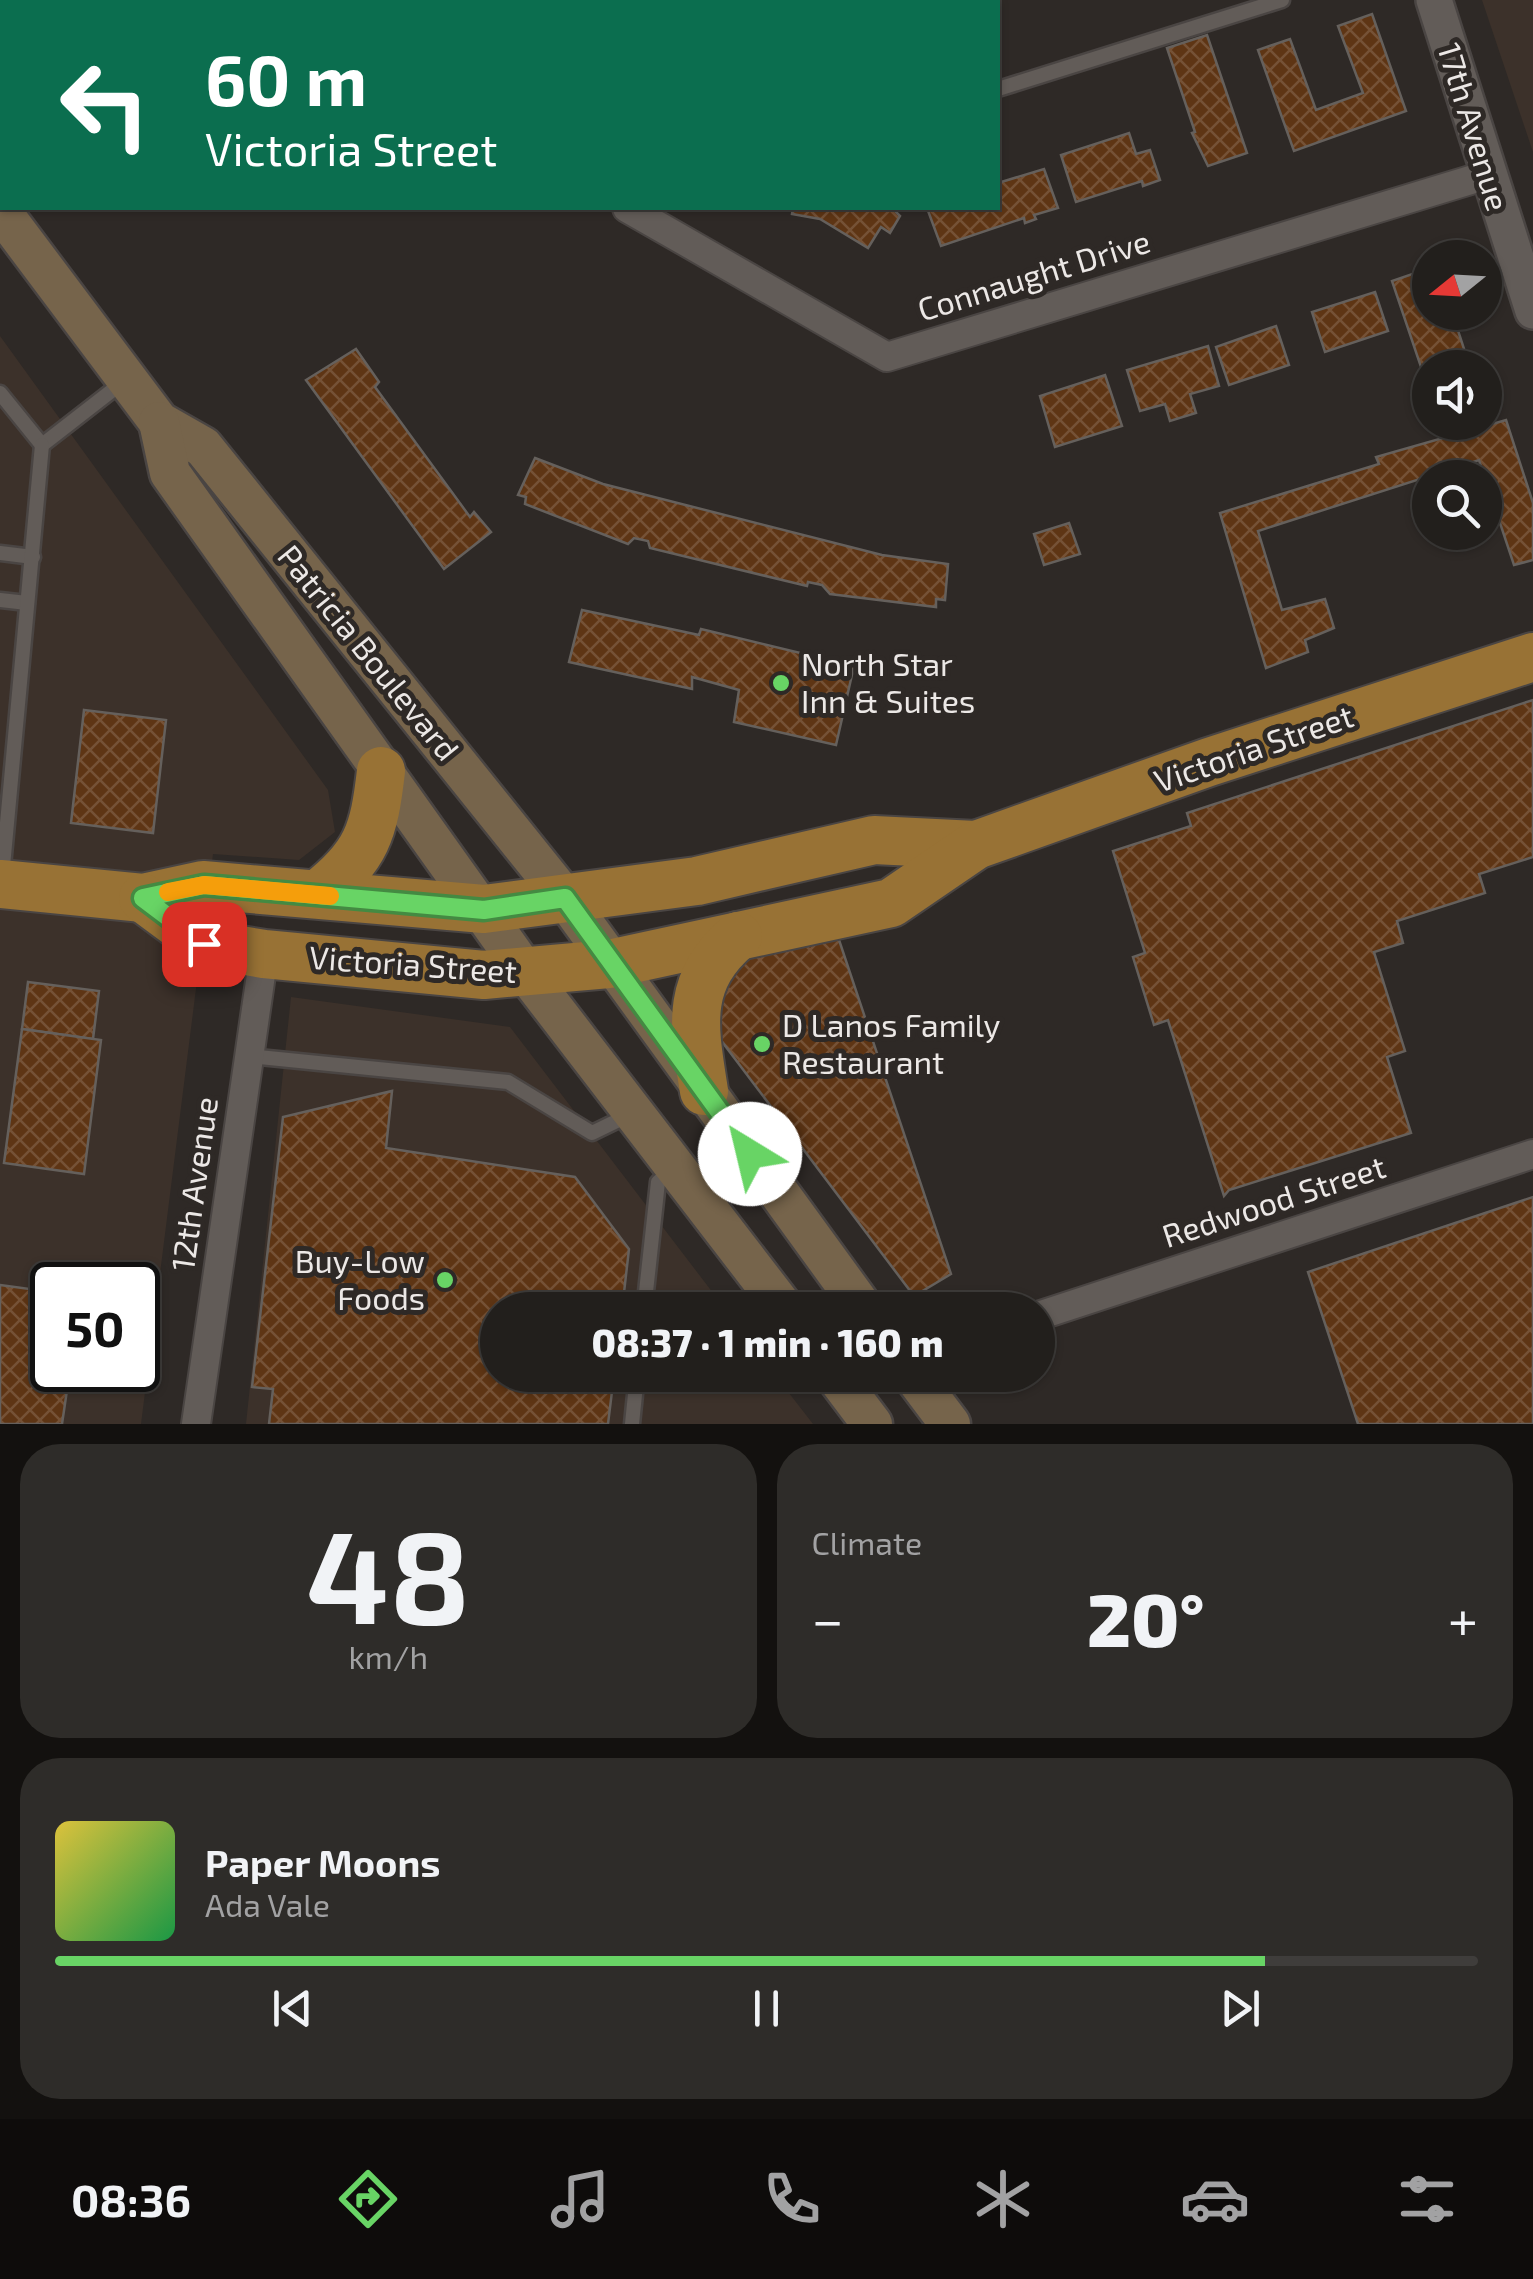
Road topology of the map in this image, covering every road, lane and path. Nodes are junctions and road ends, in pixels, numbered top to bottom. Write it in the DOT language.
graph roads {
  1 [pos="1282,0"];
  2 [pos="1434,0"];
  3 [pos="1000,88"];
  4 [pos="1487,175"];
  5 [pos="0,210"];
  6 [pos="633,210"];
  7 [pos="1533,311"];
  8 [pos="127,379"];
  9 [pos="0,393"];
  10 [pos="159,422"];
  11 [pos="42,445"];
  12 [pos="0,553"];
  13 [pos="33,557"];
  14 [pos="0,600"];
  15 [pos="27,603"];
  16 [pos="1533,657"];
  17 [pos="381,771"];
  18 [pos="976,846"];
  19 [pos="1,884"];
  20 [pos="318,894"];
  21 [pos="143,898"];
  22 [pos="565,898"];
  23 [pos="484,910"];
  24 [pos="738,936"];
  25 [pos="264,954"];
  26 [pos="609,964"];
  27 [pos="527,974"];
  28 [pos="249,1056"];
  29 [pos="704,1091"];
  30 [pos="634,1112"];
  31 [pos="1533,1154"];
  32 [pos="676,1168"];
  33 [pos="646,1292"];
  34 [pos="771,1292"];
  35 [pos="851,1292"];
  36 [pos="1055,1310"];
  37 [pos="636,1392"];
  38 [pos="847,1392"];
  39 [pos="925,1392"];
  40 [pos="196,1424"];
  41 [pos="632,1424"];
  42 [pos="872,1424"];
  43 [pos="950,1424"];
  1 -- 3 [label="lane"];
  2 -- 4 [label="street, 17th Avenue"];
  4 -- 6 [label="street, Connaught Drive"];
  4 -- 7 [label="street, 17th Avenue"];
  5 -- 8 [label="main road, Patricia Boulevard"];
  8 -- 10 [label="main road, Patricia Boulevard"];
  8 -- 11 [label="lane"];
  9 -- 11 [label="lane"];
  10 -- 17 [label="main road, Patricia Boulevard"];
  10 -- 22 [label="main road, Patricia Boulevard"];
  11 -- 13 [label="lane"];
  12 -- 13 [label="lane"];
  13 -- 15 [label="lane"];
  14 -- 15 [label="lane"];
  15 -- 19 [label="lane"];
  16 -- 18 [label="highway, Victoria Street"];
  17 -- 20 [label="highway"];
  17 -- 23 [label="main road, Patricia Boulevard"];
  18 -- 22 [label="highway, Victoria Street"];
  18 -- 24 [label="highway, Victoria Street"];
  19 -- 21 [label="highway, Victoria Street"];
  20 -- 21 [label="highway, Victoria Street"];
  20 -- 23 [label="highway, Victoria Street"];
  21 -- 25 [label="highway, Victoria Street"];
  22 -- 23 [label="highway, Victoria Street"];
  22 -- 26 [label="main road, Patricia Boulevard"];
  23 -- 27 [label="main road, Patricia Boulevard"];
  24 -- 26 [label="highway, Victoria Street"];
  24 -- 29 [label="highway"];
  25 -- 27 [label="highway, Victoria Street"];
  25 -- 28 [label="street, 12th Avenue"];
  26 -- 27 [label="highway, Victoria Street"];
  26 -- 29 [label="main road, Patricia Boulevard"];
  27 -- 30 [label="main road, Patricia Boulevard"];
  28 -- 30 [label="lane"];
  28 -- 40 [label="street, 12th Avenue"];
  29 -- 35 [label="main road, Patricia Boulevard"];
  30 -- 32 [label="main road, Patricia Boulevard"];
  31 -- 36 [label="street, Redwood Street"];
  32 -- 33 [label="lane"];
  32 -- 34 [label="main road, Patricia Boulevard"];
  37 -- 41 [label="lane"];
  38 -- 42 [label="main road"];
  39 -- 43 [label="main road"];
}
